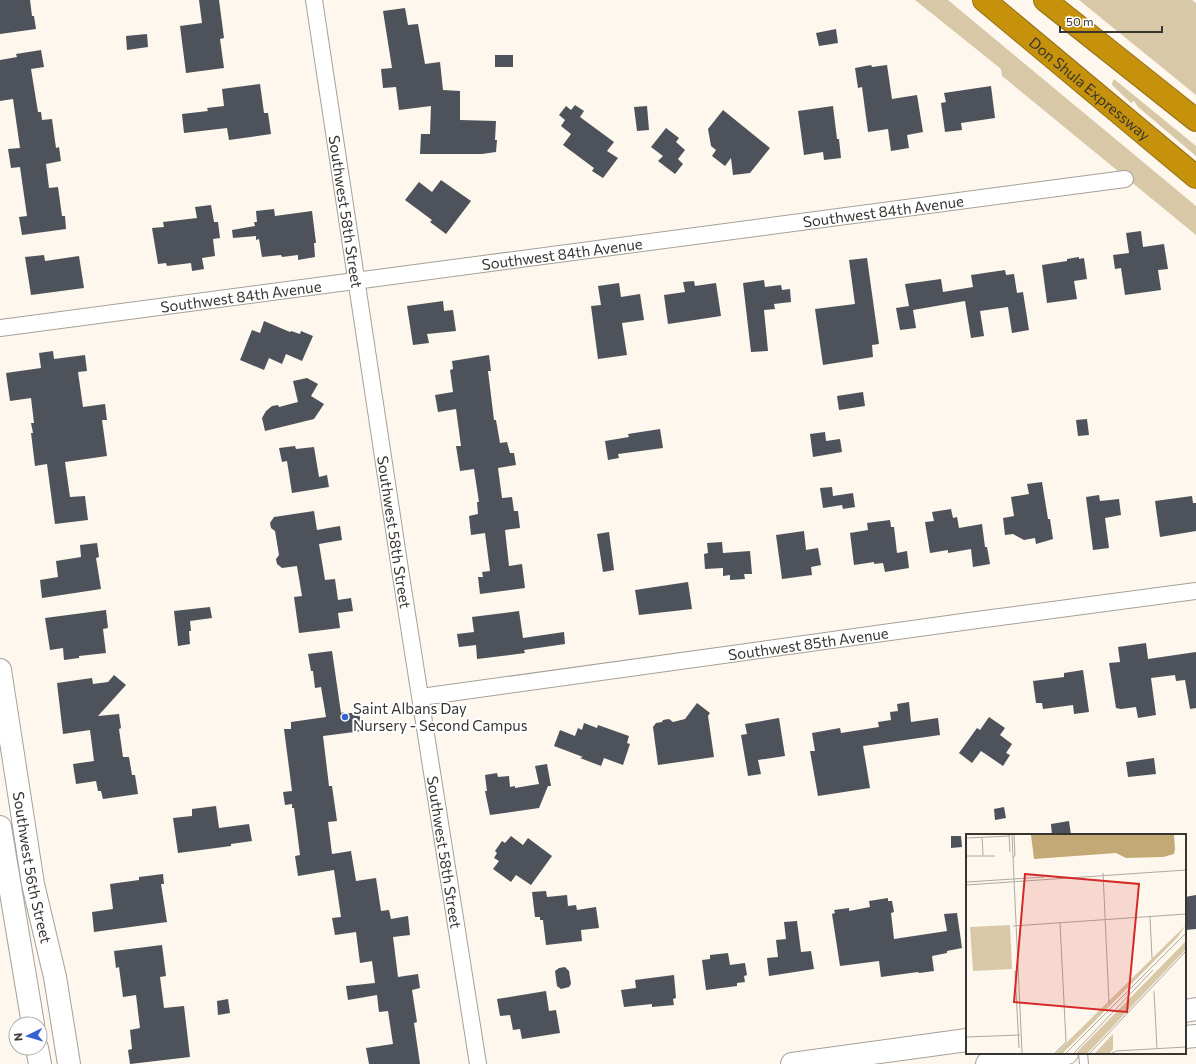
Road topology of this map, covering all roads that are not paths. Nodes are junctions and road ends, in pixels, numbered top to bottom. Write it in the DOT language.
graph roads {
  1 [pos="314,0"];
  2 [pos="984,0"];
  3 [pos="1046,0"];
  4 [pos="1196,120"];
  5 [pos="1196,177"];
  6 [pos="1125,179"];
  7 [pos="356,280"];
  8 [pos="0,328"];
  9 [pos="1196,591"];
  10 [pos="0,676"];
  11 [pos="421,697"];
  12 [pos="0,827"];
  13 [pos="1196,1009"];
  14 [pos="1186,1011"];
  15 [pos="33,1016"];
  16 [pos="1196,1036"];
  17 [pos="1186,1037"];
  18 [pos="966,1040"];
  19 [pos="1053,1054"];
  20 [pos="1083,1054"];
  21 [pos="1025,1056"];
  22 [pos="897,1057"];
  23 [pos="832,1061"];
  24 [pos="69,1064"];
  25 [pos="478,1064"];
  26 [pos="792,1064"];
  27 [pos="987,1064"];
  28 [pos="1084,1064"];
  1 -- 7 [label="street, Southwest 58th Street"];
  2 -- 5 [label="highway, Don Shula Expressway"];
  3 -- 4 [label="highway"];
  6 -- 7 [label="street, Southwest 84th Avenue"];
  7 -- 8 [label="street, Southwest 84th Avenue"];
  7 -- 11 [label="street, Southwest 58th Street"];
  9 -- 11 [label="street, Southwest 85th Avenue"];
  10 -- 24 [label="main road, Southwest 56th Street"];
  11 -- 25 [label="street, Southwest 58th Street"];
  12 -- 15 [label="main road, Southwest 56th Street"];
  13 -- 14 [label="main road"];
  16 -- 17 [label="main road"];
  18 -- 22 [label="main road"];
  19 -- 21 [label="main road"];
  20 -- 28 [label="lane"];
  21 -- 27 [label="main road"];
  22 -- 23 [label="main road"];
  23 -- 26 [label="main road"];
}
